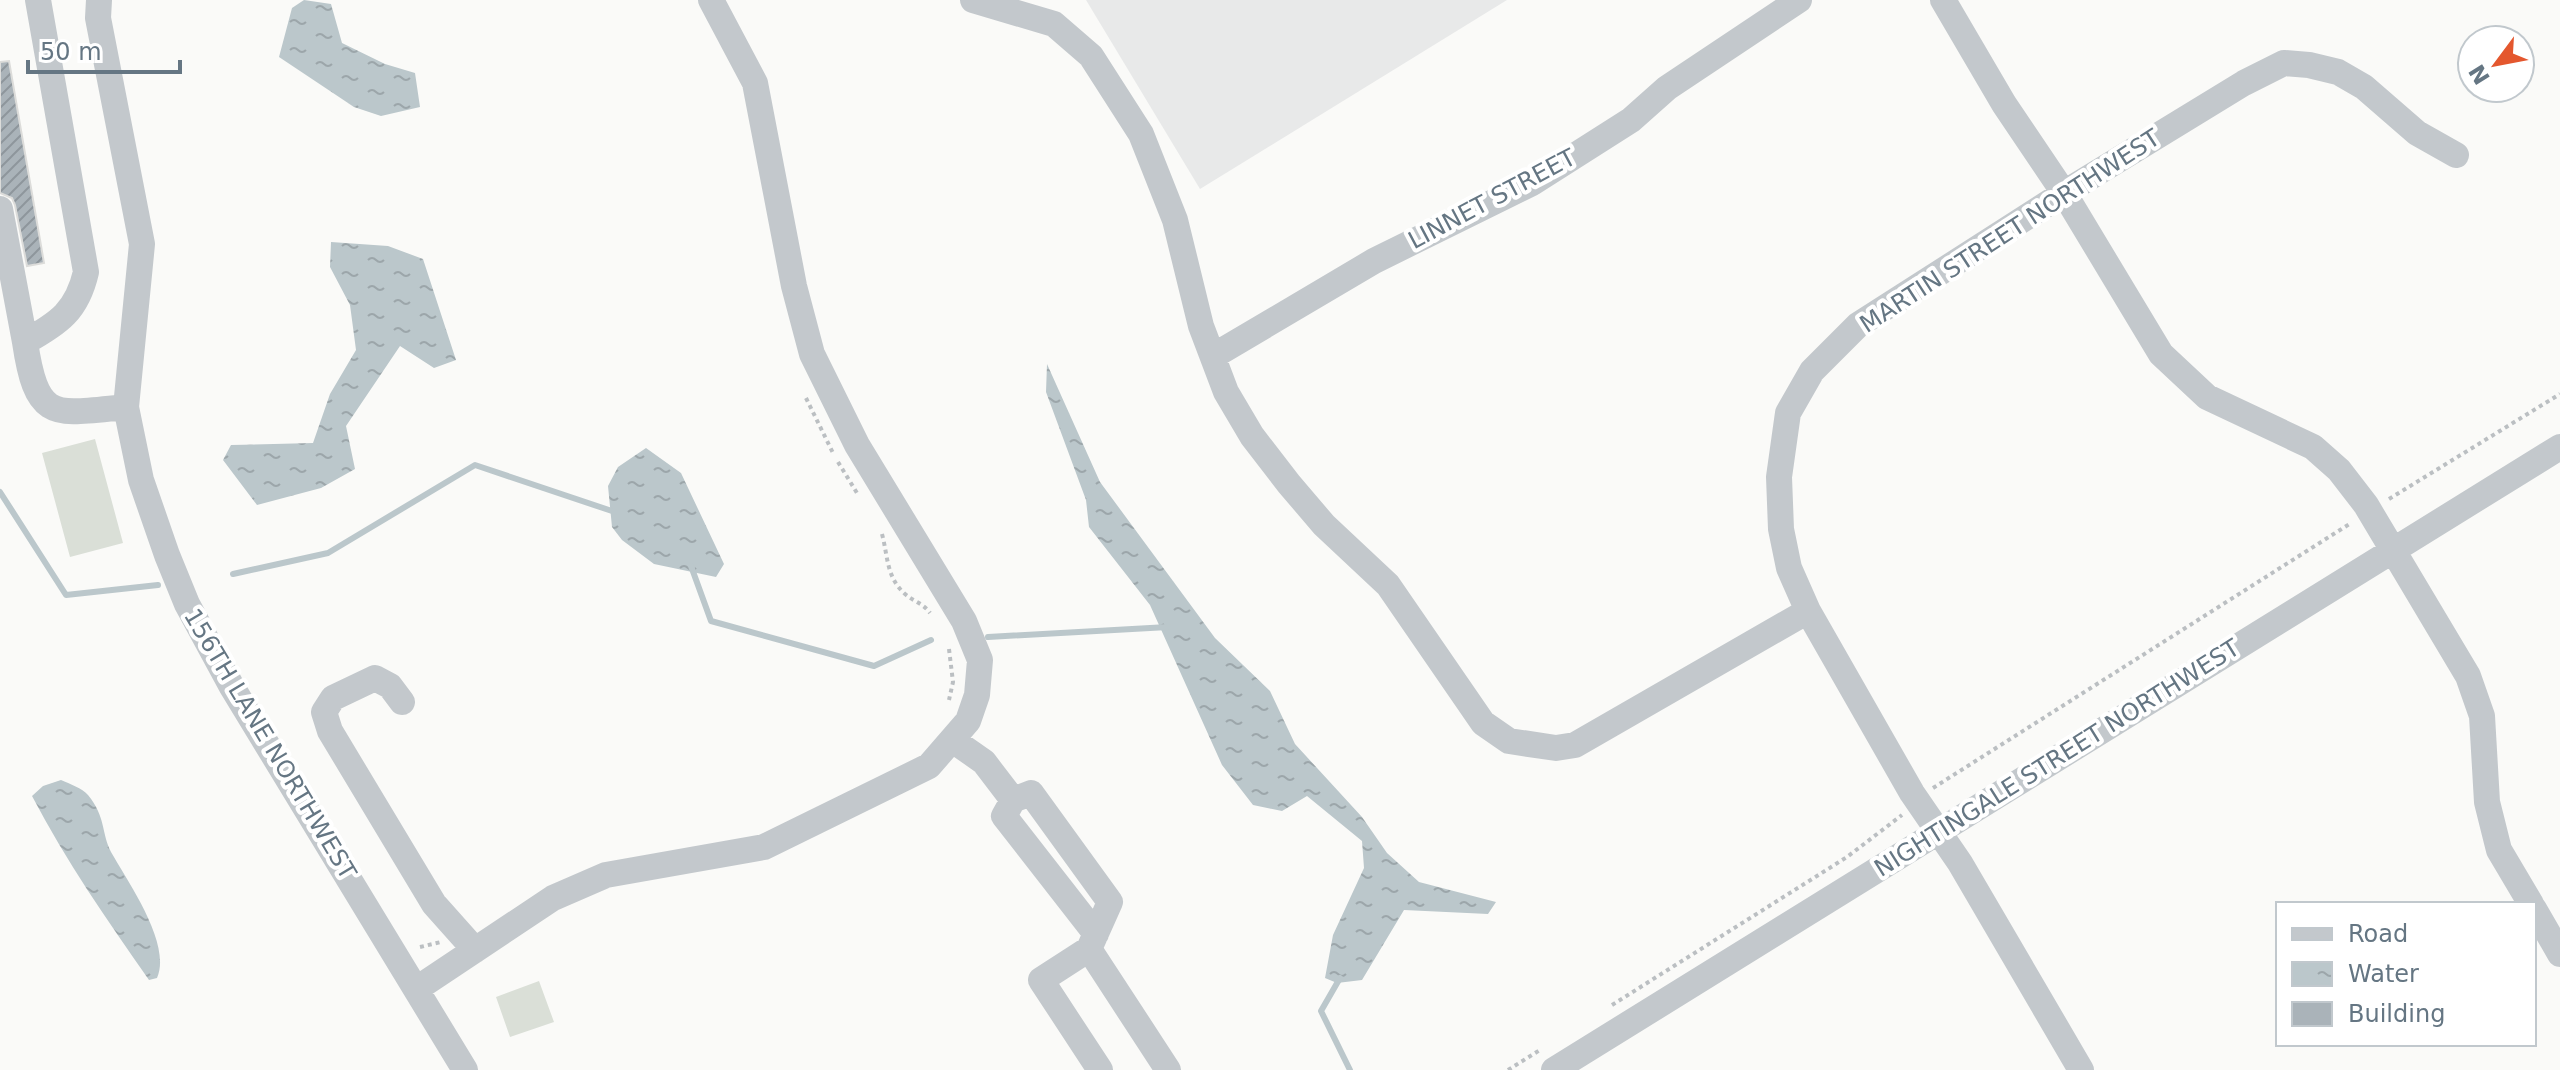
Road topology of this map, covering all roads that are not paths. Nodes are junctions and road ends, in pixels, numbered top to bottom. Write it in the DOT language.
graph roads {
  1 [pos="38,0"];
  2 [pos="711,0"];
  3 [pos="973,0"];
  4 [pos="1799,0"];
  5 [pos="1943,0"];
  6 [pos="99,9"];
  7 [pos="2456,155"];
  8 [pos="2064,193"];
  9 [pos="0,209"];
  10 [pos="25,342"];
  11 [pos="1215,355"];
  12 [pos="126,407"];
  13 [pos="2560,447"];
  14 [pos="2393,550"];
  15 [pos="1808,611"];
  16 [pos="402,702"];
  17 [pos="954,741"];
  18 [pos="1938,831"];
  19 [pos="2530,902"];
  20 [pos="2536,912"];
  21 [pos="467,941"];
  22 [pos="1093,941"];
  23 [pos="2560,954"];
  24 [pos="418,988"];
  25 [pos="1550,1058"];
  26 [pos="1156,1066"];
  27 [pos="465,1070"];
  28 [pos="1100,1070"];
  29 [pos="2081,1070"];
  1 -- 10 [label="street"];
  2 -- 17 [label="street"];
  3 -- 11 [label="street"];
  4 -- 11 [label="street, LINNET STREET"];
  5 -- 8 [label="street"];
  6 -- 12 [label="street, 156TH LANE NORTHWEST"];
  7 -- 8 [label="street, MARTIN STREET NORTHWEST"];
  8 -- 14 [label="street"];
  8 -- 15 [label="street, MARTIN STREET NORTHWEST"];
  9 -- 10 [label="street"];
  10 -- 12 [label="street"];
  11 -- 15 [label="street"];
  12 -- 24 [label="street, 156TH LANE NORTHWEST"];
  13 -- 14 [label="street, NIGHTINGALE STREET NORTHWEST"];
  14 -- 18 [label="street, NIGHTINGALE STREET NORTHWEST"];
  14 -- 19 [label="street"];
  15 -- 18 [label="street, MARTIN STREET NORTHWEST"];
  16 -- 21 [label="street"];
  17 -- 21 [label="street"];
  17 -- 22 [label="street"];
  18 -- 25 [label="street, NIGHTINGALE STREET NORTHWEST"];
  18 -- 29 [label="street, MARTIN STREET NORTHWEST"];
  20 -- 23 [label="street"];
  21 -- 24 [label="street"];
  22 -- 26 [label="street"];
  22 -- 28 [label="street"];
  24 -- 27 [label="street, 156TH LANE NORTHWEST"];
}
